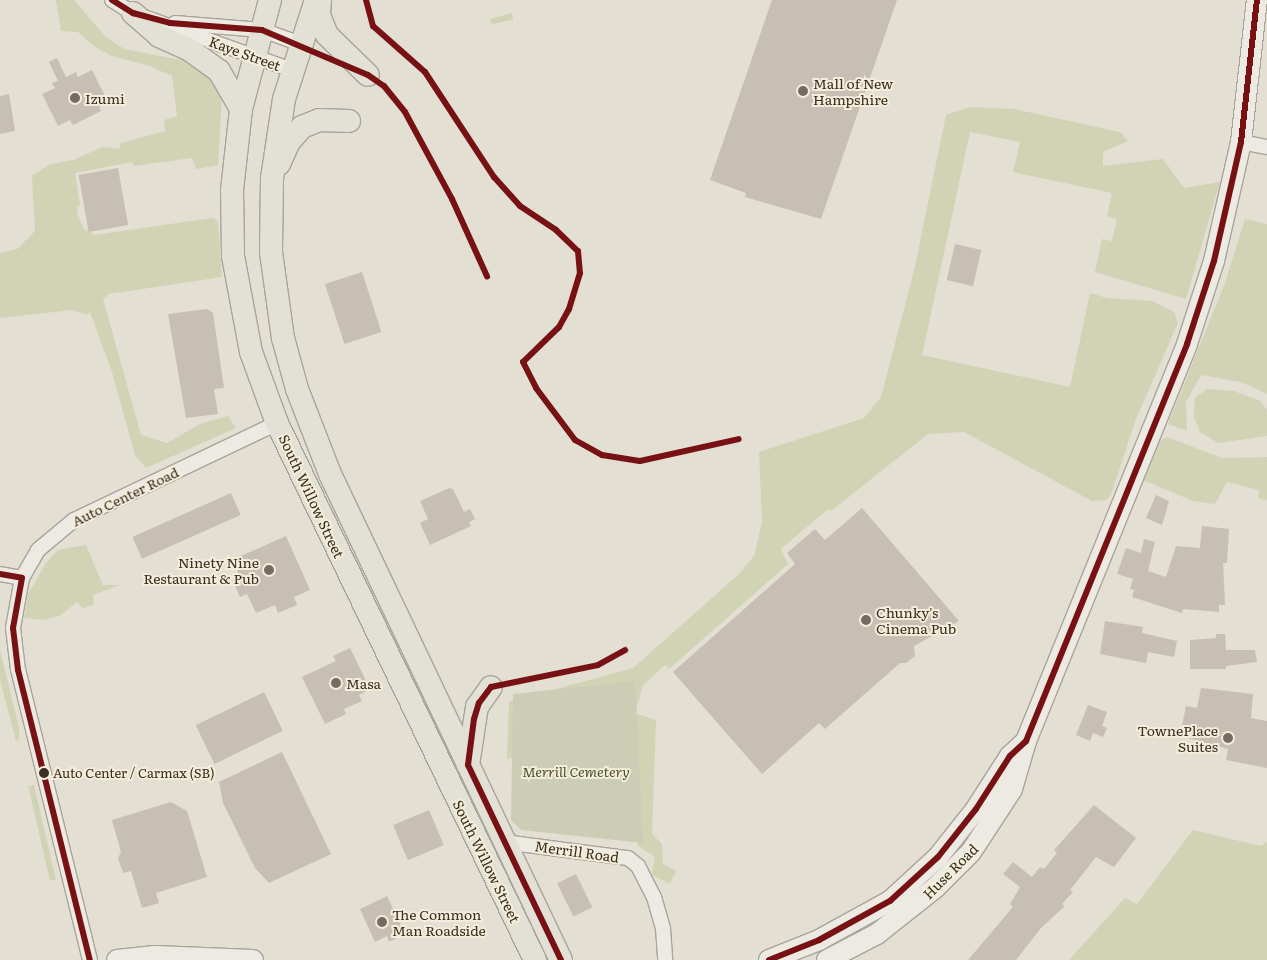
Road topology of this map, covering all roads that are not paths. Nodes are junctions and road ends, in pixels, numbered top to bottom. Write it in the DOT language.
graph roads {
  1 [pos="112,0"];
  2 [pos="270,0"];
  3 [pos="318,0"];
  4 [pos="1258,0"];
  5 [pos="133,13"];
  6 [pos="170,24"];
  7 [pos="262,30"];
  8 [pos="1261,33"];
  9 [pos="301,44"];
  10 [pos="255,56"];
  11 [pos="292,70"];
  12 [pos="368,75"];
  13 [pos="241,110"];
  14 [pos="349,121"];
  15 [pos="1241,142"];
  16 [pos="1267,147"];
  17 [pos="272,178"];
  18 [pos="278,423"];
  19 [pos="0,574"];
  20 [pos="22,578"];
  21 [pos="491,687"];
  22 [pos="1026,741"];
  23 [pos="468,765"];
  24 [pos="504,842"];
  25 [pos="90,960"];
  26 [pos="117,960"];
  27 [pos="252,960"];
  28 [pos="535,960"];
  29 [pos="561,960"];
  30 [pos="665,960"];
  31 [pos="769,960"];
  32 [pos="827,960"];
  1 -- 5 [label="street, Kaye Street"];
  2 -- 7 [label="main road, South Willow Street"];
  3 -- 9 [label="main road, South Willow Street"];
  3 -- 12 [label="main road"];
  4 -- 8 [label="street, Huse Road"];
  5 -- 6 [label="street, Kaye Street"];
  5 -- 13 [label="main road"];
  6 -- 7 [label="street, Kaye Street"];
  6 -- 10 [label="street, Kaye Street"];
  7 -- 9 [label="street, Kaye Street"];
  7 -- 10 [label="main road, South Willow Street"];
  8 -- 15 [label="street, Huse Road"];
  9 -- 11 [label="main road, South Willow Street"];
  10 -- 11 [label="street, Kaye Street"];
  10 -- 13 [label="main road, South Willow Street"];
  11 -- 17 [label="main road, South Willow Street"];
  13 -- 18 [label="main road, South Willow Street"];
  14 -- 17 [label="main road"];
  15 -- 16 [label="street"];
  15 -- 22 [label="street, Huse Road"];
  17 -- 23 [label="main road, South Willow Street"];
  18 -- 20 [label="street, Auto Center Road"];
  18 -- 28 [label="main road, South Willow Street"];
  19 -- 20 [label="street"];
  20 -- 25 [label="street, Auto Center Road"];
  21 -- 23 [label="main road"];
  22 -- 31 [label="street, Huse Road"];
  22 -- 32 [label="street, Huse Road"];
  23 -- 24 [label="main road, South Willow Street"];
  24 -- 29 [label="main road, South Willow Street"];
  24 -- 30 [label="street, Merrill Road"];
  26 -- 27 [label="street"];
}
